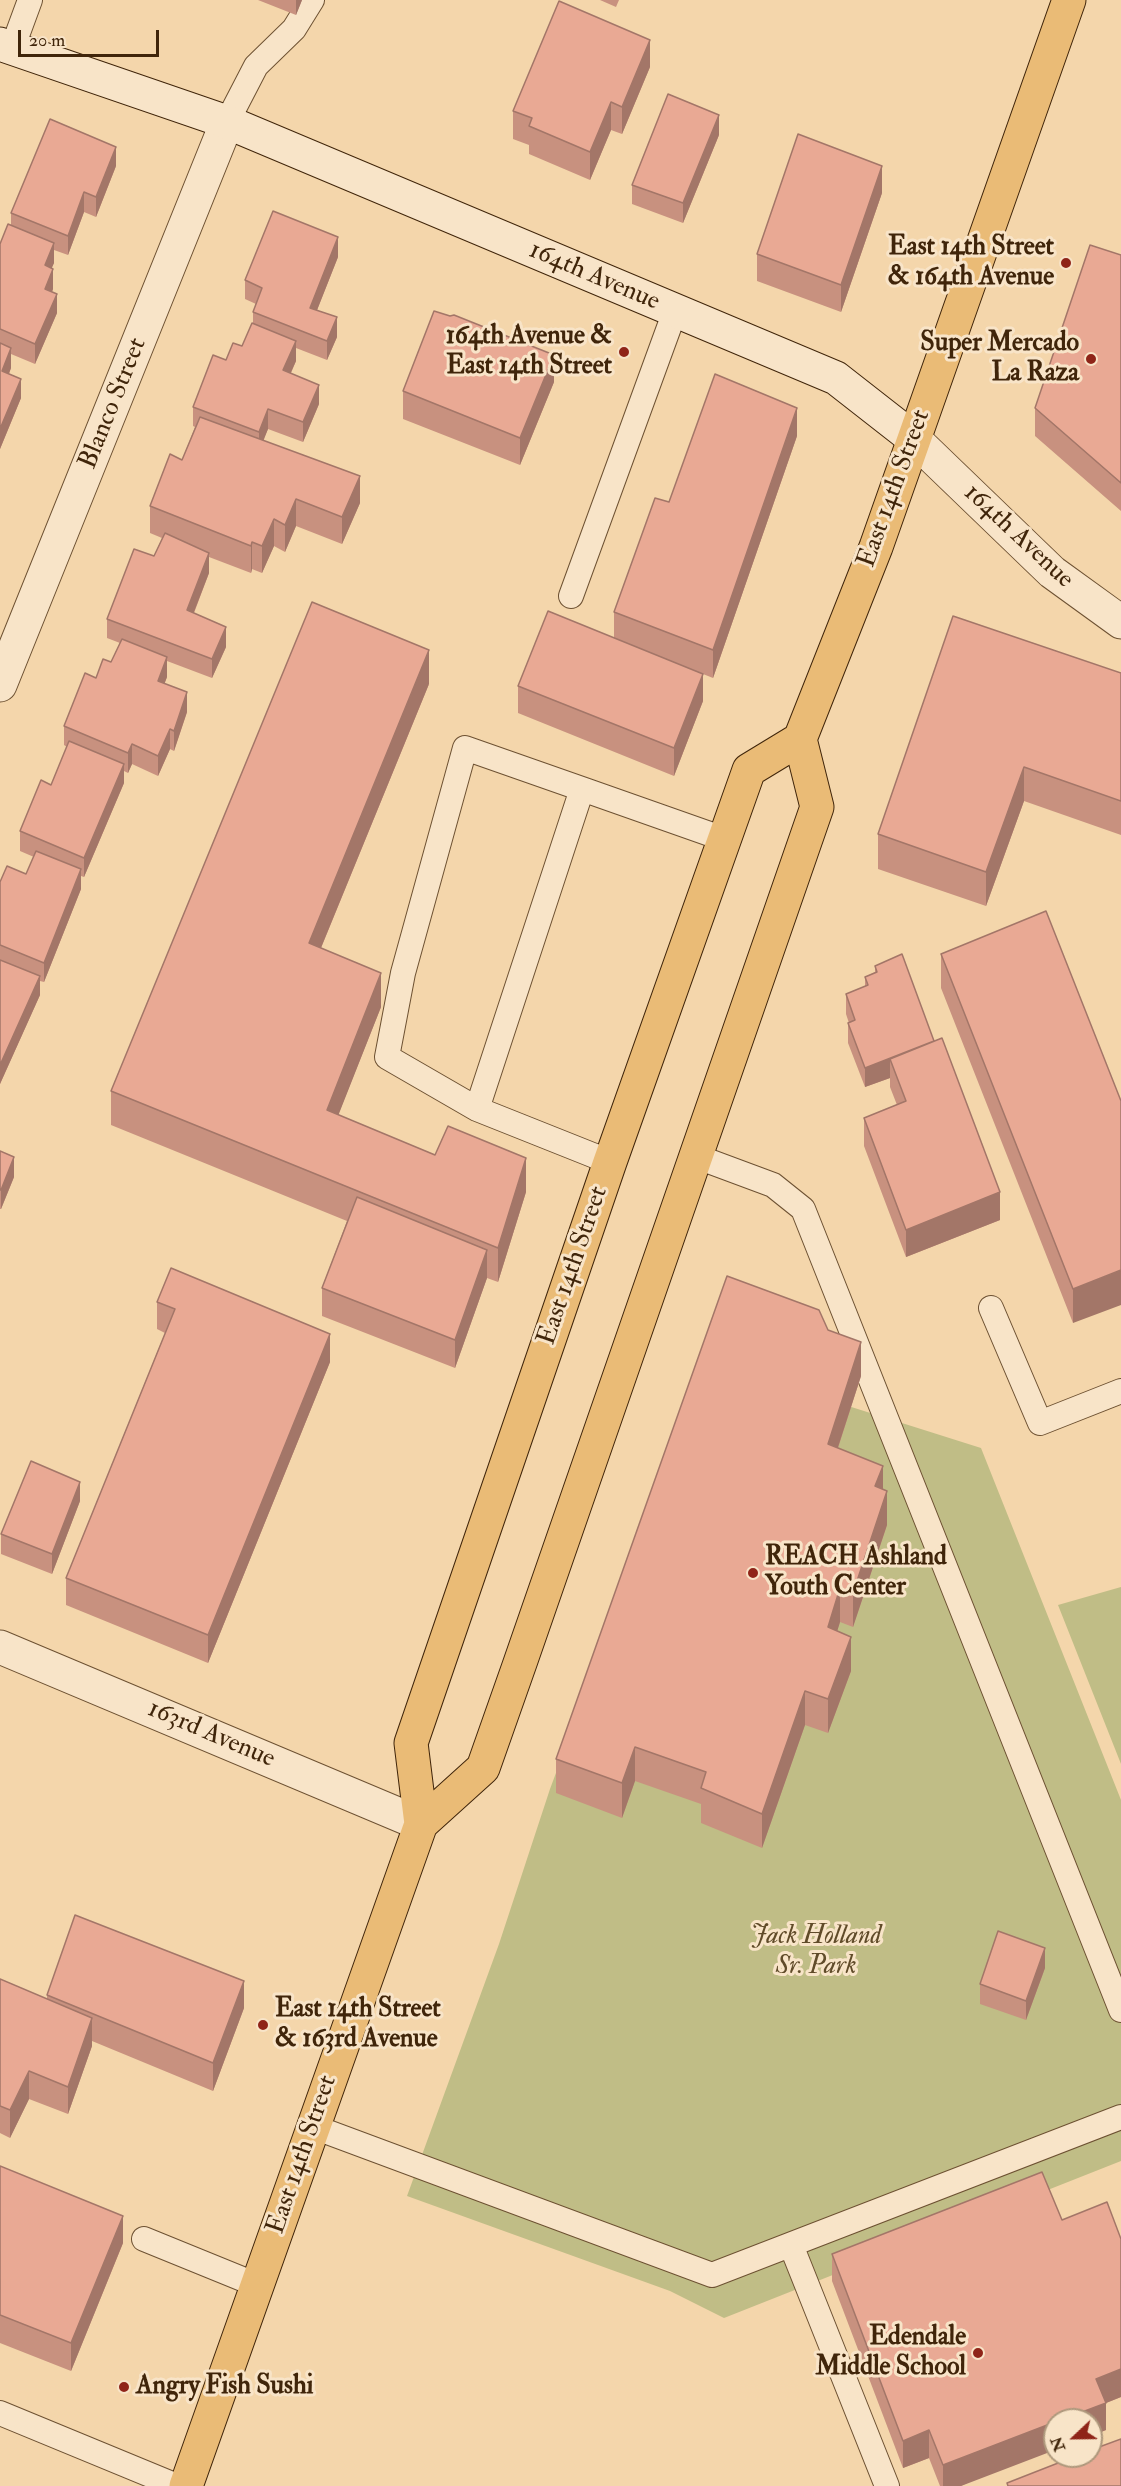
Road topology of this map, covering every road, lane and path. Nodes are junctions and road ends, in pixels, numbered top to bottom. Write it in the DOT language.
graph roads {
  1 [pos="30,0"];
  2 [pos="312,0"];
  3 [pos="1069,0"];
  4 [pos="6,47"];
  5 [pos="227,122"];
  6 [pos="675,311"];
  7 [pos="914,439"];
  8 [pos="571,596"];
  9 [pos="1121,622"];
  10 [pos="0,685"];
  11 [pos="800,740"];
  12 [pos="582,789"];
  13 [pos="724,839"];
  14 [pos="477,1109"];
  15 [pos="694,1156"];
  16 [pos="610,1162"];
  17 [pos="991,1308"];
  18 [pos="1121,1392"];
  19 [pos="0,1647"];
  20 [pos="421,1824"];
  21 [pos="1121,2010"];
  22 [pos="1121,2117"];
  23 [pos="314,2127"];
  24 [pos="144,2239"];
  25 [pos="791,2245"];
  26 [pos="257,2285"];
  27 [pos="0,2413"];
  28 [pos="177,2486"];
  29 [pos="186,2486"];
  30 [pos="887,2486"];
  1 -- 4 [label="lane"];
  2 -- 5 [label="lane"];
  3 -- 7 [label="main road, East 14th Street"];
  4 -- 5 [label="street, 164th Avenue"];
  5 -- 6 [label="street, 164th Avenue"];
  5 -- 10 [label="street, Blanco Street"];
  6 -- 7 [label="street, 164th Avenue"];
  6 -- 8 [label="lane"];
  7 -- 9 [label="street, 164th Avenue"];
  7 -- 11 [label="main road, East 14th Street"];
  11 -- 13 [label="main road, East 14th Street"];
  11 -- 15 [label="main road, East 14th Street"];
  12 -- 13 [label="lane"];
  12 -- 14 [label="lane"];
  12 -- 14 [label="lane"];
  13 -- 16 [label="main road, East 14th Street"];
  14 -- 16 [label="lane"];
  15 -- 20 [label="main road, East 14th Street"];
  15 -- 21 [label="lane"];
  16 -- 20 [label="main road, East 14th Street"];
  17 -- 18 [label="lane"];
  19 -- 20 [label="street, 163rd Avenue"];
  20 -- 23 [label="main road, East 14th Street"];
  22 -- 25 [label="lane"];
  23 -- 25 [label="lane"];
  23 -- 26 [label="main road, East 14th Street"];
  24 -- 26 [label="lane"];
  25 -- 30 [label="lane"];
  26 -- 29 [label="main road, East 14th Street"];
  27 -- 28 [label="lane"];
}
